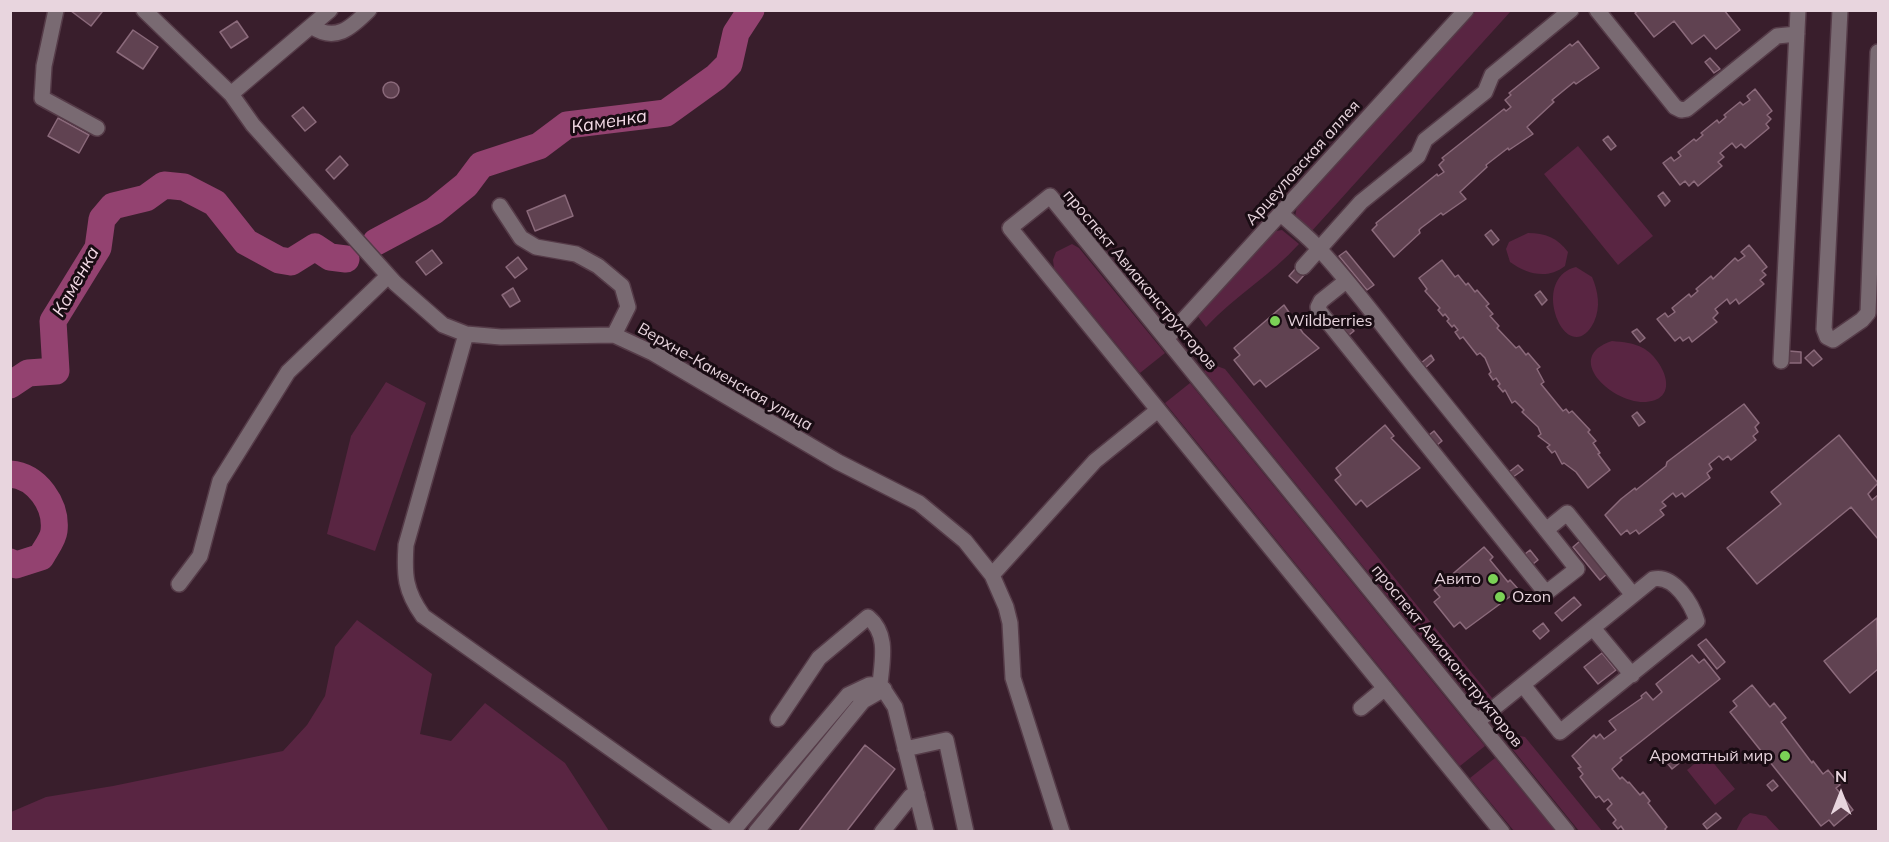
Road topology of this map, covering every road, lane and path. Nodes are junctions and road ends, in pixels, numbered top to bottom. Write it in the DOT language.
graph roads {
  1 [pos="56,10"];
  2 [pos="144,10"];
  3 [pos="330,10"];
  4 [pos="369,10"];
  5 [pos="1466,10"];
  6 [pos="1571,10"];
  7 [pos="1597,10"];
  8 [pos="1798,10"];
  9 [pos="1840,10"];
  10 [pos="311,26"];
  11 [pos="1797,34"];
  12 [pos="1878,52"];
  13 [pos="231,94"];
  14 [pos="1877,119"];
  15 [pos="97,128"];
  16 [pos="500,206"];
  17 [pos="1281,214"];
  18 [pos="1319,249"];
  19 [pos="1303,267"];
  20 [pos="388,276"];
  21 [pos="1346,281"];
  22 [pos="466,334"];
  23 [pos="614,335"];
  24 [pos="1166,339"];
  25 [pos="1781,361"];
  26 [pos="1158,410"];
  27 [pos="1546,530"];
  28 [pos="992,575"];
  29 [pos="178,584"];
  30 [pos="1633,596"];
  31 [pos="1593,628"];
  32 [pos="1632,675"];
  33 [pos="1523,685"];
  34 [pos="882,687"];
  35 [pos="1385,688"];
  36 [pos="1361,708"];
  37 [pos="778,719"];
  38 [pos="1478,722"];
  39 [pos="905,749"];
  40 [pos="917,794"];
  41 [pos="730,831"];
  42 [pos="756,831"];
  43 [pos="882,831"];
  44 [pos="926,831"];
  45 [pos="966,831"];
  46 [pos="1062,831"];
  47 [pos="1502,831"];
  48 [pos="1568,831"];
  1 -- 15 [label="street"];
  2 -- 13 [label="street, Верхне-Каменская улица"];
  3 -- 10 [label="street"];
  4 -- 10 [label="street"];
  5 -- 17 [label="street, Арцеуловская аллея"];
  6 -- 18 [label="street"];
  7 -- 11 [label="street"];
  8 -- 11 [label="street"];
  9 -- 14 [label="street"];
  10 -- 13 [label="street"];
  11 -- 25 [label="street"];
  12 -- 14 [label="street"];
  13 -- 20 [label="street, Верхне-Каменская улица"];
  16 -- 23 [label="street"];
  17 -- 18 [label="street"];
  17 -- 24 [label="street, Арцеуловская аллея"];
  18 -- 19 [label="street"];
  18 -- 21 [label="street"];
  20 -- 22 [label="street, Верхне-Каменская улица"];
  20 -- 29 [label="street"];
  21 -- 27 [label="street"];
  21 -- 27 [label="street"];
  22 -- 23 [label="street, Верхне-Каменская улица"];
  22 -- 41 [label="street"];
  23 -- 28 [label="street, Верхне-Каменская улица"];
  24 -- 26 [label="street, проспект Авиаконструкторов"];
  24 -- 38 [label="street, проспект Авиаконструкторов"];
  26 -- 28 [label="street"];
  26 -- 35 [label="street, проспект Авиаконструкторов"];
  27 -- 30 [label="street"];
  28 -- 46 [label="street, Верхне-Каменская улица"];
  30 -- 31 [label="street"];
  30 -- 32 [label="street"];
  31 -- 32 [label="street"];
  31 -- 33 [label="street"];
  32 -- 33 [label="street"];
  33 -- 38 [label="street"];
  34 -- 37 [label="street"];
  34 -- 39 [label="street"];
  34 -- 41 [label="street"];
  34 -- 42 [label="street"];
  35 -- 36 [label="street"];
  35 -- 47 [label="street, проспект Авиаконструкторов"];
  38 -- 48 [label="street, проспект Авиаконструкторов"];
  39 -- 40 [label="street"];
  39 -- 45 [label="street"];
  40 -- 43 [label="street"];
  40 -- 44 [label="street"];
}
